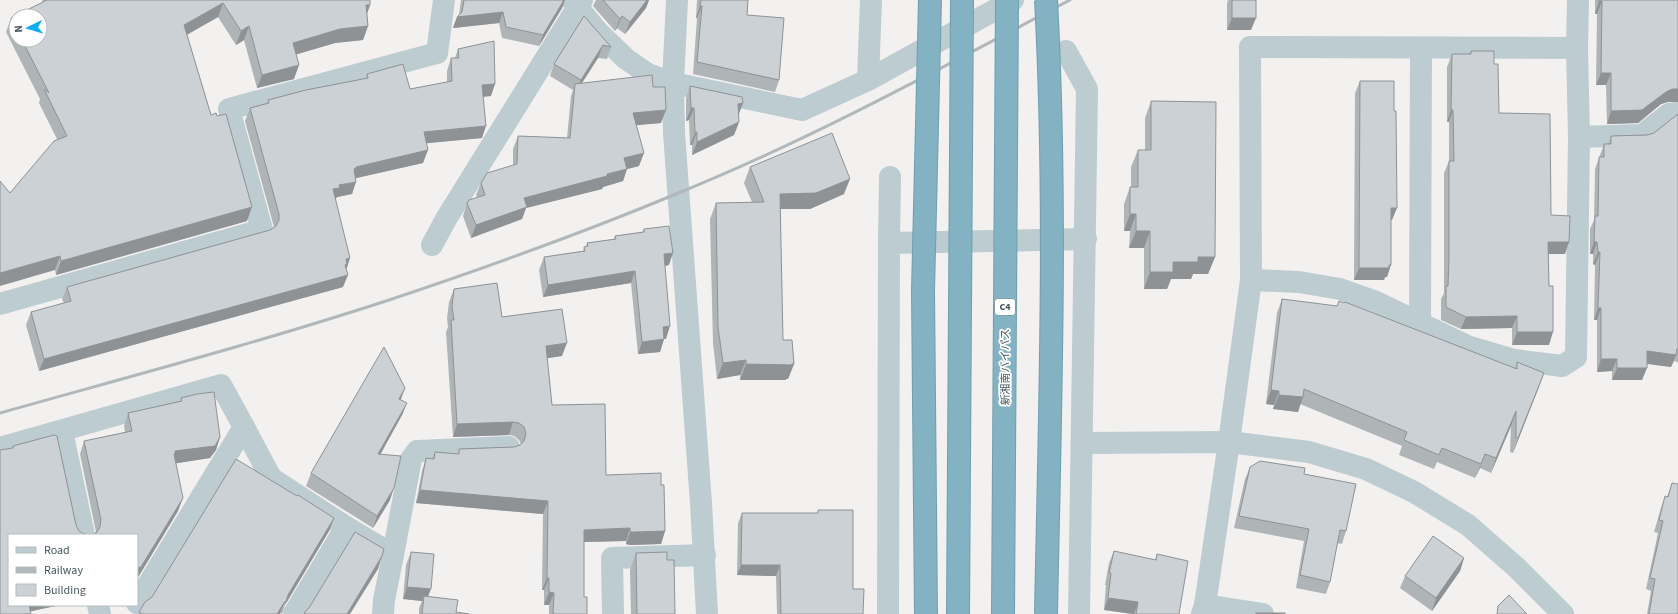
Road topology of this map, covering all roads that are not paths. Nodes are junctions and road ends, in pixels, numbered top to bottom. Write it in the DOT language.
graph roads {
  1 [pos="444,0"];
  2 [pos="677,0"];
  3 [pos="871,0"];
  4 [pos="930,0"];
  5 [pos="962,0"];
  6 [pos="1007,0"];
  7 [pos="1013,0"];
  8 [pos="1046,0"];
  9 [pos="1578,0"];
  10 [pos="577,3"];
  11 [pos="1421,48"];
  12 [pos="1577,48"];
  13 [pos="1066,50"];
  14 [pos="868,80"];
  15 [pos="673,83"];
  16 [pos="1678,114"];
  17 [pos="1579,137"];
  18 [pos="890,178"];
  19 [pos="1086,239"];
  20 [pos="889,243"];
  21 [pos="432,245"];
  22 [pos="1251,280"];
  23 [pos="0,304"];
  24 [pos="1420,324"];
  25 [pos="244,427"];
  26 [pos="62,431"];
  27 [pos="1229,442"];
  28 [pos="1082,443"];
  29 [pos="509,447"];
  30 [pos="0,448"];
  31 [pos="346,527"];
  32 [pos="84,534"];
  33 [pos="393,555"];
  34 [pos="704,555"];
  35 [pos="138,601"];
  36 [pos="1203,610"];
  37 [pos="294,614"];
  38 [pos="383,614"];
  39 [pos="613,614"];
  40 [pos="707,614"];
  41 [pos="888,614"];
  42 [pos="926,614"];
  43 [pos="958,614"];
  44 [pos="1003,614"];
  45 [pos="1046,614"];
  46 [pos="1079,614"];
  47 [pos="1263,614"];
  48 [pos="1563,614"];
  1 -- 23 [label="street"];
  2 -- 15 [label="street"];
  3 -- 14 [label="street"];
  4 -- 42 [label="highway, bridge"];
  5 -- 43 [label="highway, bridge"];
  6 -- 44 [label="highway, 新湘南バイパス / C4, bridge"];
  7 -- 14 [label="street"];
  8 -- 45 [label="highway, bridge"];
  9 -- 12 [label="street"];
  10 -- 15 [label="street"];
  10 -- 21 [label="street"];
  11 -- 12 [label="street"];
  11 -- 22 [label="street"];
  11 -- 24 [label="street"];
  12 -- 17 [label="street"];
  13 -- 19 [label="street"];
  14 -- 15 [label="street"];
  15 -- 34 [label="street"];
  16 -- 17 [label="street"];
  17 -- 24 [label="street"];
  18 -- 20 [label="street"];
  19 -- 20 [label="street"];
  19 -- 28 [label="street"];
  20 -- 41 [label="street"];
  22 -- 24 [label="street"];
  22 -- 27 [label="street"];
  25 -- 26 [label="street"];
  25 -- 31 [label="street"];
  25 -- 35 [label="street"];
  26 -- 30 [label="street"];
  26 -- 32 [label="street"];
  27 -- 28 [label="street"];
  27 -- 36 [label="street"];
  27 -- 48 [label="street"];
  28 -- 46 [label="street"];
  29 -- 33 [label="street"];
  31 -- 33 [label="street"];
  31 -- 37 [label="street"];
  33 -- 38 [label="street"];
  34 -- 39 [label="street"];
  34 -- 40 [label="street"];
  36 -- 47 [label="street"];
}
